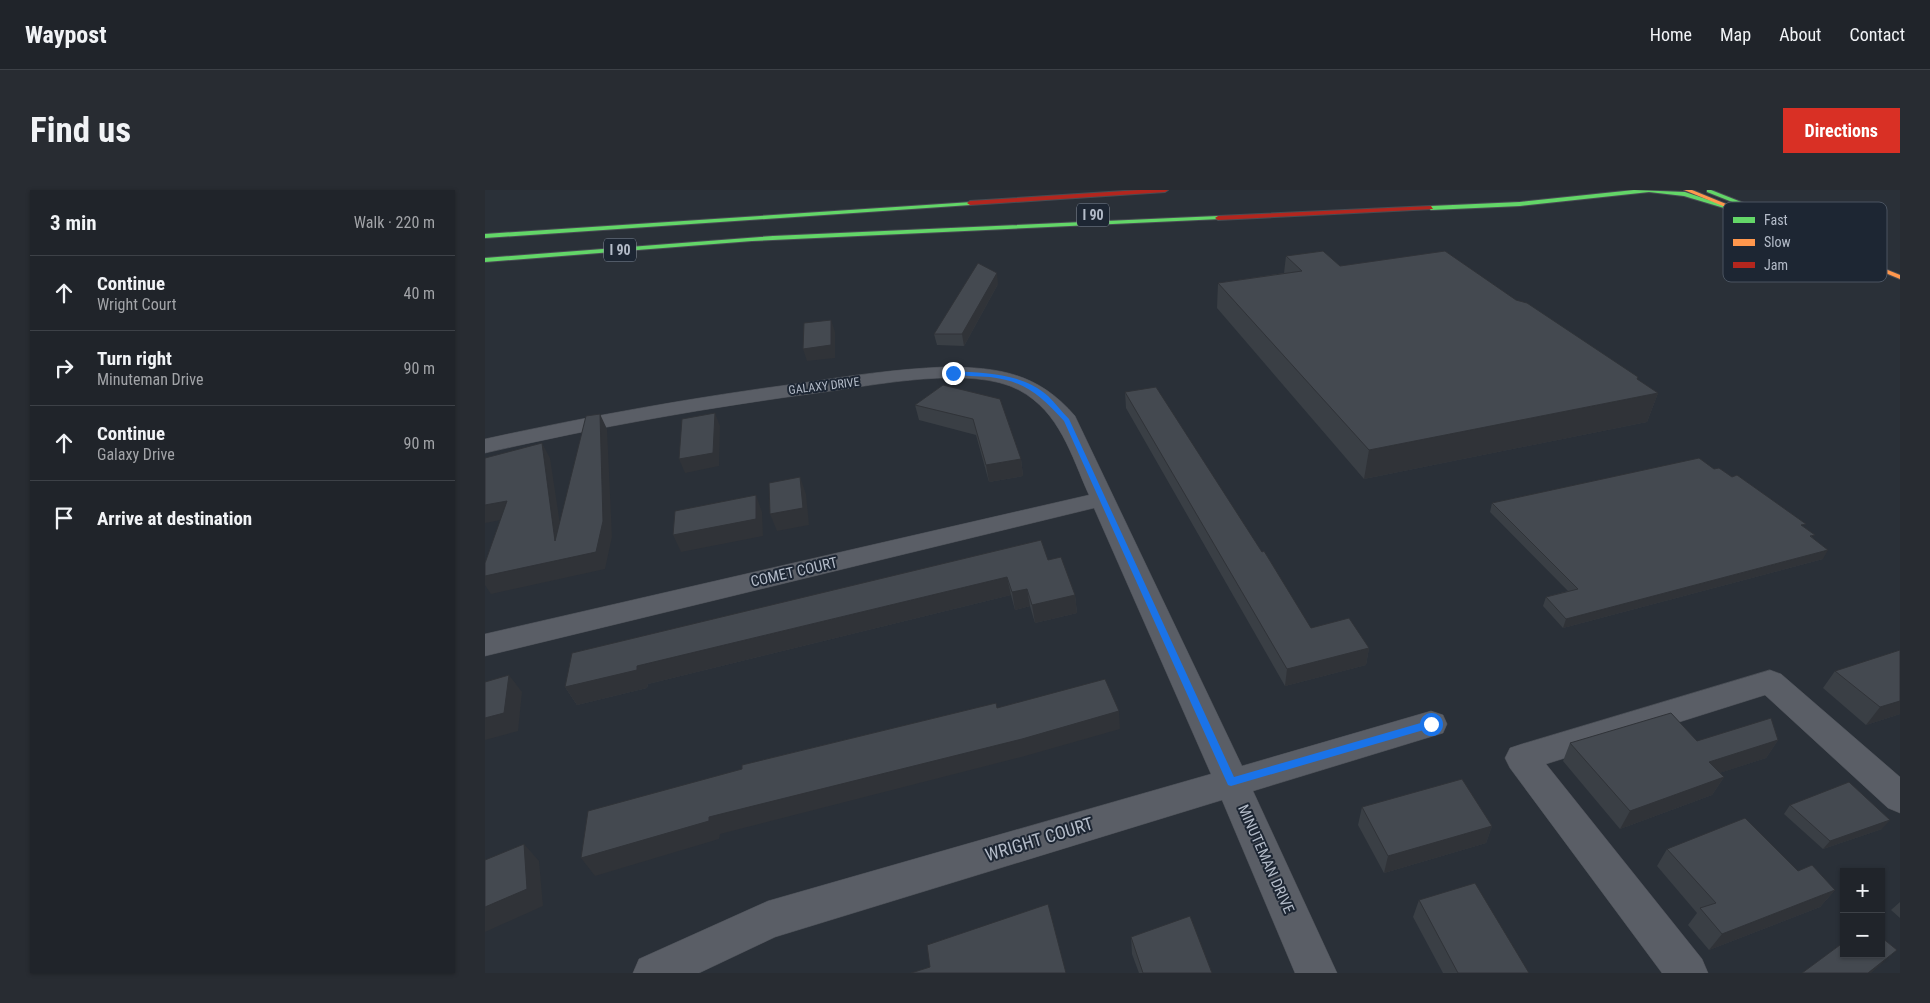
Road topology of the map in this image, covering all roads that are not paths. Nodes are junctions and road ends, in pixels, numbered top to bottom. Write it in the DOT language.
graph roads {
  1 [pos="1065,190"];
  2 [pos="1165,190"];
  3 [pos="1586,190"];
  4 [pos="1687,190"];
  5 [pos="1708,190"];
  6 [pos="1723,190"];
  7 [pos="1738,190"];
  8 [pos="1738,202"];
  9 [pos="1753,202"];
  10 [pos="1761,202"];
  11 [pos="1469,205"];
  12 [pos="1723,206"];
  13 [pos="1723,206"];
  14 [pos="1195,207"];
  15 [pos="634,226"];
  16 [pos="485,236"];
  17 [pos="754,240"];
  18 [pos="485,260"];
  19 [pos="1887,267"];
  20 [pos="1900,272"];
  21 [pos="1887,273"];
  22 [pos="1900,278"];
  23 [pos="485,446"];
  24 [pos="1102,499"];
  25 [pos="485,645"];
  26 [pos="1431,724"];
  27 [pos="1231,782"];
  28 [pos="1900,798"];
  29 [pos="654,973"];
  30 [pos="1316,973"];
  31 [pos="1687,973"];
  1 -- 15 [label="main road"];
  2 -- 15 [label="main road, I 90"];
  3 -- 11 [label="main road"];
  4 -- 13 [label="main road"];
  5 -- 8 [label="main road"];
  6 -- 9 [label="main road"];
  7 -- 10 [label="main road"];
  11 -- 12 [label="main road"];
  11 -- 17 [label="main road"];
  14 -- 17 [label="main road, I 90"];
  15 -- 16 [label="main road, I 90"];
  17 -- 18 [label="main road, I 90"];
  19 -- 20 [label="main road"];
  21 -- 22 [label="main road"];
  23 -- 24 [label="street, GALAXY DRIVE"];
  24 -- 25 [label="street, COMET COURT"];
  24 -- 27 [label="street, MINUTEMAN DRIVE"];
  26 -- 27 [label="street, WRIGHT COURT"];
  27 -- 29 [label="street, WRIGHT COURT"];
  27 -- 30 [label="street, MINUTEMAN DRIVE"];
  28 -- 31 [label="street"];
}
